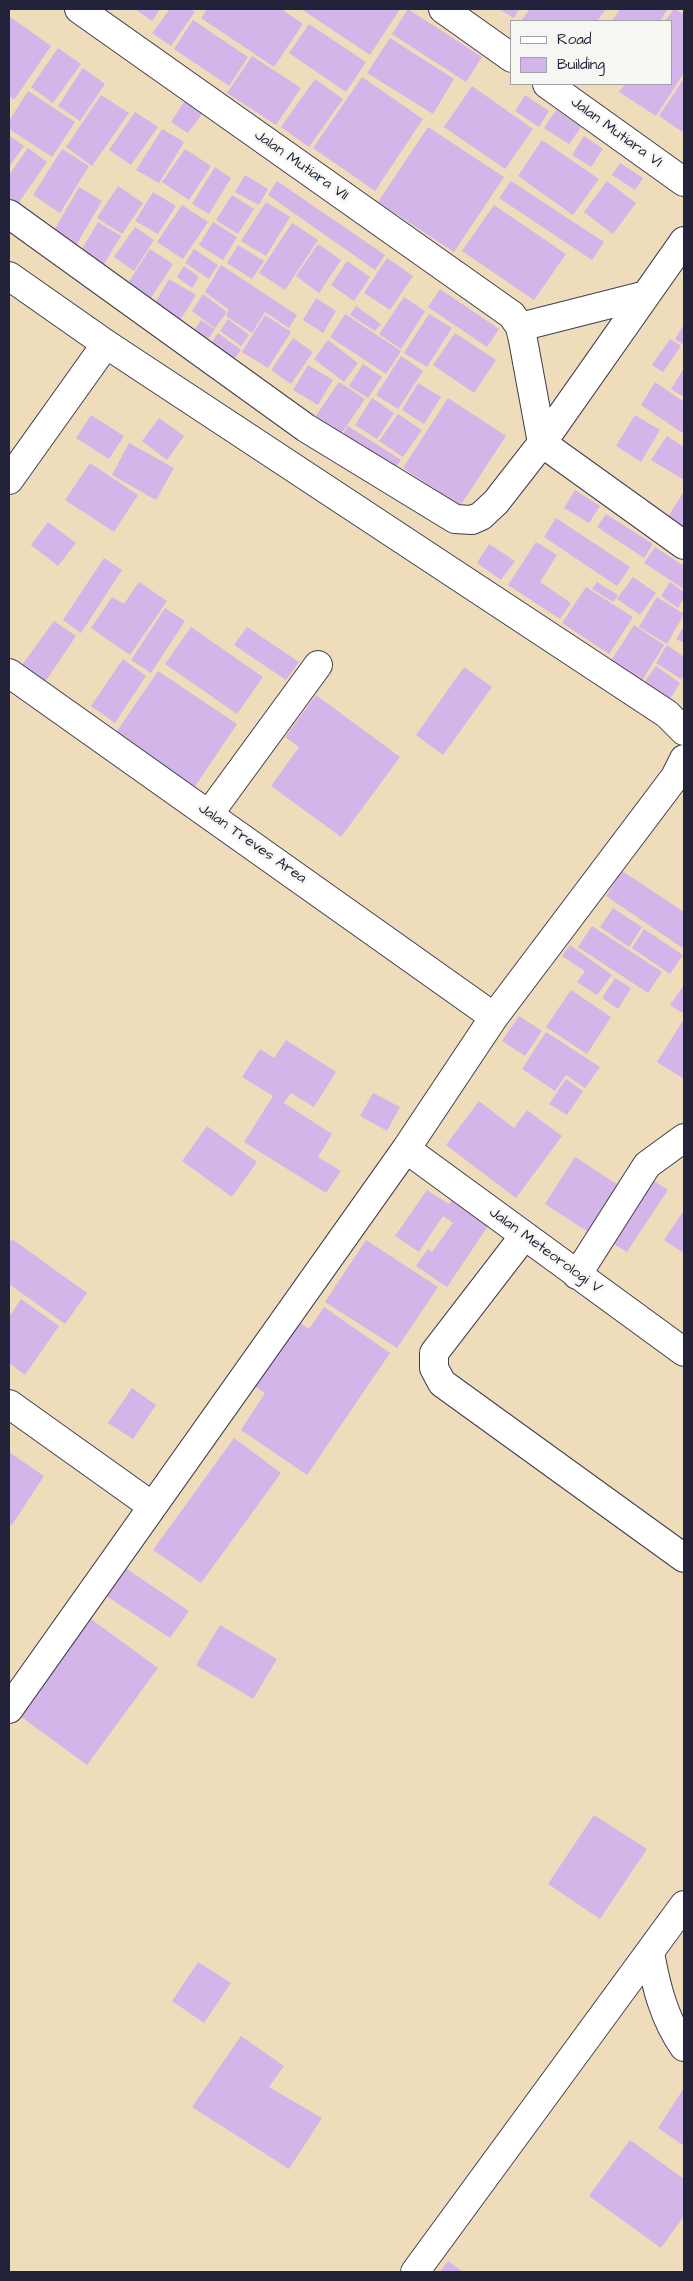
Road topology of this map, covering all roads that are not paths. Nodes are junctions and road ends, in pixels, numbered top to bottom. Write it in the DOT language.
graph roads {
  1 [pos="79,9"];
  2 [pos="443,9"];
  3 [pos="510,57"];
  4 [pos="549,85"];
  5 [pos="684,182"];
  6 [pos="9,214"];
  7 [pos="684,241"];
  8 [pos="9,276"];
  9 [pos="646,296"];
  10 [pos="520,327"];
  11 [pos="106,344"];
  12 [pos="542,443"];
  13 [pos="9,480"];
  14 [pos="684,546"];
  15 [pos="318,665"];
  16 [pos="9,673"];
  17 [pos="684,732"];
  18 [pos="684,759"];
  19 [pos="209,814"];
  20 [pos="494,1017"];
  21 [pos="684,1138"];
  22 [pos="406,1149"];
  23 [pos="524,1236"];
  24 [pos="577,1275"];
  25 [pos="684,1352"];
  26 [pos="9,1404"];
  27 [pos="152,1506"];
  28 [pos="684,1558"];
  29 [pos="9,1709"];
  30 [pos="684,1905"];
  31 [pos="650,1952"];
  32 [pos="684,2047"];
  33 [pos="415,2272"];
  1 -- 10 [label="street, Jalan Mutiara VII"];
  2 -- 3 [label="street"];
  4 -- 5 [label="street, Jalan Mutiara VI"];
  6 -- 12 [label="street"];
  7 -- 9 [label="street"];
  8 -- 11 [label="street"];
  9 -- 10 [label="street"];
  9 -- 12 [label="street"];
  10 -- 12 [label="street"];
  11 -- 13 [label="street"];
  11 -- 17 [label="street"];
  12 -- 14 [label="street"];
  15 -- 19 [label="street"];
  16 -- 19 [label="street, Jalan Treves Area"];
  18 -- 20 [label="street"];
  19 -- 20 [label="street, Jalan Treves Area"];
  20 -- 22 [label="street"];
  21 -- 24 [label="street"];
  22 -- 23 [label="street, Jalan Meteorologi V"];
  22 -- 27 [label="street"];
  23 -- 24 [label="street, Jalan Meteorologi V"];
  23 -- 28 [label="street"];
  24 -- 25 [label="street, Jalan Meteorologi V"];
  26 -- 27 [label="street"];
  27 -- 29 [label="street"];
  30 -- 31 [label="street"];
  31 -- 32 [label="street"];
  31 -- 33 [label="street"];
}
